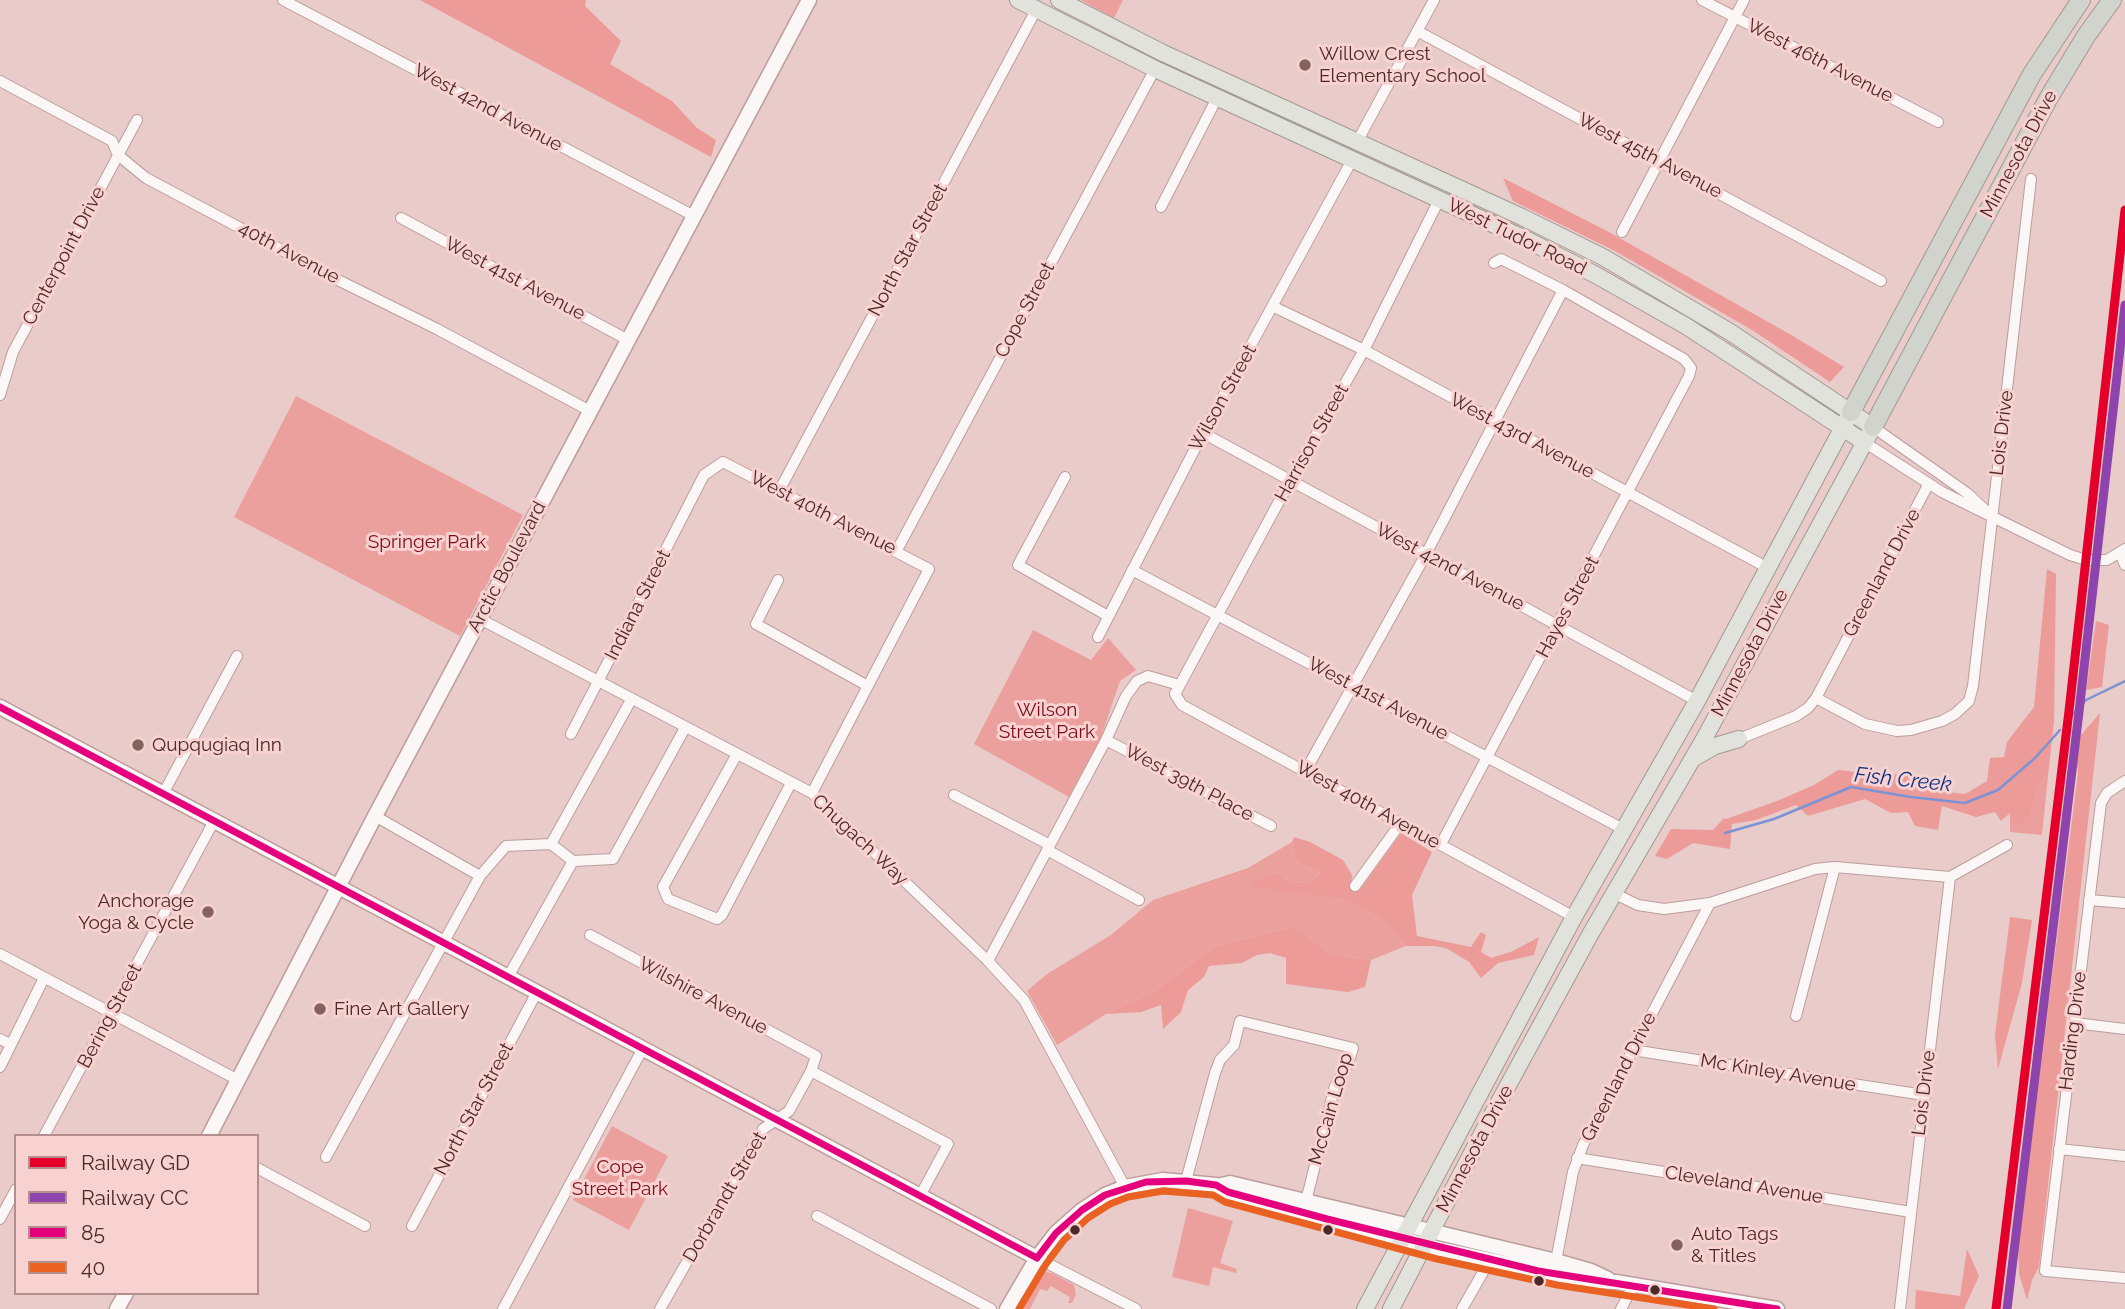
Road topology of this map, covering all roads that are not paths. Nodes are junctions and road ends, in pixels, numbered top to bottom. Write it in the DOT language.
graph roads {
  1 [pos="283,0"];
  2 [pos="808,0"];
  3 [pos="1018,0"];
  4 [pos="1059,0"];
  5 [pos="1434,0"];
  6 [pos="1702,0"];
  7 [pos="1744,0"];
  8 [pos="2081,0"];
  9 [pos="2112,0"];
  10 [pos="1037,10"];
  11 [pos="1735,17"];
  12 [pos="1419,32"];
  13 [pos="1156,69"];
  14 [pos="0,81"];
  15 [pos="1217,98"];
  16 [pos="137,120"];
  17 [pos="1265,120"];
  18 [pos="1938,122"];
  19 [pos="1357,142"];
  20 [pos="118,155"];
  21 [pos="1352,160"];
  22 [pos="1660,160"];
  23 [pos="2031,179"];
  24 [pos="1443,181"];
  25 [pos="1439,200"];
  26 [pos="1161,207"];
  27 [pos="694,216"];
  28 [pos="401,218"];
  29 [pos="1622,232"];
  30 [pos="1494,263"];
  31 [pos="1881,281"];
  32 [pos="1563,290"];
  33 [pos="1274,307"];
  34 [pos="628,340"];
  35 [pos="1364,350"];
  36 [pos="0,395"];
  37 [pos="590,411"];
  38 [pos="1851,412"];
  39 [pos="1495,421"];
  40 [pos="1842,428"];
  41 [pos="1203,433"];
  42 [pos="1868,435"];
  43 [pos="704,475"];
  44 [pos="1065,477"];
  45 [pos="1290,481"];
  46 [pos="1928,485"];
  47 [pos="779,491"];
  48 [pos="1628,493"];
  49 [pos="1992,517"];
  50 [pos="2123,551"];
  51 [pos="896,552"];
  52 [pos="1426,554"];
  53 [pos="2125,565"];
  54 [pos="1768,568"];
  55 [pos="1132,570"];
  56 [pos="778,580"];
  57 [pos="1108,616"];
  58 [pos="1217,616"];
  59 [pos="480,619"];
  60 [pos="1558,626"];
  61 [pos="1098,637"];
  62 [pos="237,656"];
  63 [pos="599,683"];
  64 [pos="866,685"];
  65 [pos="1179,685"];
  66 [pos="1353,686"];
  67 [pos="1816,698"];
  68 [pos="631,700"];
  69 [pos="1697,701"];
  70 [pos="0,707"];
  71 [pos="1721,708"];
  72 [pos="685,727"];
  73 [pos="571,734"];
  74 [pos="1739,739"];
  75 [pos="1106,740"];
  76 [pos="737,754"];
  77 [pos="1487,757"];
  78 [pos="1692,759"];
  79 [pos="1306,770"];
  80 [pos="2125,781"];
  81 [pos="791,783"];
  82 [pos="812,793"];
  83 [pos="163,794"];
  84 [pos="954,794"];
  85 [pos="375,816"];
  86 [pos="214,821"];
  87 [pos="1400,824"];
  88 [pos="1271,827"];
  89 [pos="1623,829"];
  90 [pos="551,844"];
  91 [pos="1441,844"];
  92 [pos="2007,845"];
  93 [pos="1048,848"];
  94 [pos="573,861"];
  95 [pos="1835,867"];
  96 [pos="480,876"];
  97 [pos="1950,877"];
  98 [pos="1355,886"];
  99 [pos="340,887"];
  100 [pos="1613,893"];
  101 [pos="1139,900"];
  102 [pos="2089,900"];
  103 [pos="1710,903"];
  104 [pos="2125,903"];
  105 [pos="1574,917"];
  106 [pos="590,935"];
  107 [pos="444,943"];
  108 [pos="0,954"];
  109 [pos="988,961"];
  110 [pos="508,977"];
  111 [pos="44,978"];
  112 [pos="537,992"];
  113 [pos="111,1013"];
  114 [pos="1796,1016"];
  115 [pos="2075,1023"];
  116 [pos="2125,1029"];
  117 [pos="0,1039"];
  118 [pos="10,1044"];
  119 [pos="643,1048"];
  120 [pos="1632,1050"];
  121 [pos="816,1056"];
  122 [pos="0,1067"];
  123 [pos="811,1071"];
  124 [pos="238,1080"];
  125 [pos="1924,1096"];
  126 [pos="776,1118"];
  127 [pos="45,1134"];
  128 [pos="210,1134"];
  129 [pos="2059,1149"];
  130 [pos="2125,1156"];
  131 [pos="326,1157"];
  132 [pos="1577,1158"];
  133 [pos="259,1169"];
  134 [pos="1186,1181"];
  135 [pos="1216,1185"];
  136 [pos="1125,1187"];
  137 [pos="14,1193"];
  138 [pos="920,1196"];
  139 [pos="1306,1201"];
  140 [pos="1911,1212"];
  141 [pos="817,1216"];
  142 [pos="0,1219"];
  143 [pos="365,1226"];
  144 [pos="412,1226"];
  145 [pos="1406,1233"];
  146 [pos="1429,1239"];
  147 [pos="1037,1258"];
  148 [pos="1490,1260"];
  149 [pos="1556,1261"];
  150 [pos="2125,1278"];
  151 [pos="1616,1282"];
  152 [pos="1633,1286"];
  153 [pos="503,1309"];
  154 [pos="660,1309"];
  155 [pos="991,1309"];
  156 [pos="1007,1309"];
  157 [pos="1136,1309"];
  158 [pos="1365,1309"];
  159 [pos="1391,1309"];
  160 [pos="1462,1309"];
  161 [pos="1621,1309"];
  162 [pos="1777,1309"];
  163 [pos="1900,1309"];
  1 -- 27 [label="street, West 42nd Avenue"];
  2 -- 27 [label="main road, Arctic Boulevard"];
  3 -- 10 [label="main road, West Tudor Road"];
  4 -- 19 [label="main road, West Tudor Road"];
  5 -- 12 [label="street"];
  6 -- 11 [label="street, West 46th Avenue"];
  7 -- 11 [label="street"];
  8 -- 38 [label="highway, Minnesota Drive"];
  9 -- 42 [label="highway, Minnesota Drive"];
  10 -- 13 [label="main road, West Tudor Road"];
  10 -- 47 [label="street, North Star Street"];
  11 -- 18 [label="street, West 46th Avenue"];
  11 -- 22 [label="street"];
  12 -- 19 [label="street"];
  12 -- 22 [label="street, West 45th Avenue"];
  13 -- 15 [label="main road, West Tudor Road"];
  13 -- 51 [label="street, Cope Street"];
  14 -- 20 [label="street, 40th Avenue"];
  15 -- 17 [label="main road, West Tudor Road"];
  15 -- 26 [label="street"];
  16 -- 20 [label="street, Centerpoint Drive"];
  17 -- 19 [label="main road"];
  17 -- 21 [label="main road, West Tudor Road"];
  19 -- 24 [label="main road, West Tudor Road"];
  20 -- 36 [label="street, Centerpoint Drive"];
  20 -- 37 [label="street, 40th Avenue"];
  21 -- 24 [label="main road"];
  21 -- 25 [label="main road, West Tudor Road"];
  21 -- 33 [label="street, Wilson Street"];
  22 -- 29 [label="street"];
  22 -- 31 [label="street, West 45th Avenue"];
  23 -- 49 [label="street, Lois Drive"];
  24 -- 38 [label="main road, West Tudor Road"];
  25 -- 35 [label="street, Harrison Street"];
  25 -- 40 [label="main road, West Tudor Road"];
  27 -- 34 [label="main road, Arctic Boulevard"];
  28 -- 34 [label="street, West 41st Avenue"];
  30 -- 32 [label="street"];
  32 -- 39 [label="street"];
  32 -- 48 [label="street, Hayes Street"];
  33 -- 35 [label="street, West 43rd Avenue"];
  33 -- 41 [label="street, Wilson Street"];
  34 -- 37 [label="main road, Arctic Boulevard"];
  35 -- 39 [label="street, West 43rd Avenue"];
  35 -- 45 [label="street, Harrison Street"];
  37 -- 59 [label="main road, Arctic Boulevard"];
  38 -- 40 [label="main road, Minnesota Drive"];
  38 -- 42 [label="main road, West Tudor Road"];
  39 -- 48 [label="street, West 43rd Avenue"];
  39 -- 52 [label="street"];
  40 -- 42 [label="main road, West Tudor Road"];
  40 -- 54 [label="main road, Minnesota Drive"];
  41 -- 45 [label="street, West 42nd Avenue"];
  41 -- 55 [label="street, Wilson Street"];
  42 -- 46 [label="street, West Tudor Road"];
  42 -- 49 [label="street, West Tudor Road"];
  42 -- 71 [label="main road, Minnesota Drive"];
  43 -- 47 [label="street, West 40th Avenue"];
  43 -- 63 [label="street, Indiana Street"];
  44 -- 57 [label="street"];
  45 -- 52 [label="street, West 42nd Avenue"];
  45 -- 58 [label="street, Harrison Street"];
  46 -- 49 [label="street, West Tudor Road"];
  46 -- 67 [label="street, Greenland Drive"];
  47 -- 51 [label="street, West 40th Avenue"];
  48 -- 54 [label="street, West 43rd Avenue"];
  48 -- 60 [label="street, Hayes Street"];
  49 -- 50 [label="street, West Tudor Road"];
  49 -- 67 [label="street, Lois Drive"];
  50 -- 53 [label="street, West Tudor Road"];
  51 -- 64 [label="street, West 40th Avenue"];
  52 -- 60 [label="street, West 42nd Avenue"];
  52 -- 66 [label="street"];
  54 -- 69 [label="main road, Minnesota Drive"];
  55 -- 57 [label="street, Wilson Street"];
  55 -- 58 [label="street, West 41st Avenue"];
  56 -- 64 [label="street"];
  57 -- 61 [label="street, Wilson Street"];
  58 -- 65 [label="street, Harrison Street"];
  58 -- 66 [label="street, West 41st Avenue"];
  59 -- 63 [label="street, Chugach Way"];
  59 -- 85 [label="main road, Arctic Boulevard"];
  60 -- 69 [label="street, West 42nd Avenue"];
  60 -- 77 [label="street, Hayes Street"];
  62 -- 83 [label="street"];
  63 -- 68 [label="street, Chugach Way"];
  63 -- 73 [label="street, Indiana Street"];
  64 -- 82 [label="street"];
  65 -- 75 [label="street"];
  65 -- 79 [label="street, West 40th Avenue"];
  66 -- 77 [label="street, West 41st Avenue"];
  66 -- 79 [label="street"];
  67 -- 74 [label="street"];
  68 -- 72 [label="street, Chugach Way"];
  68 -- 90 [label="street"];
  69 -- 89 [label="main road, Minnesota Drive"];
  70 -- 83 [label="main road"];
  71 -- 74 [label="main road"];
  71 -- 78 [label="main road, Minnesota Drive"];
  72 -- 76 [label="street, Chugach Way"];
  72 -- 94 [label="street"];
  74 -- 78 [label="main road"];
  75 -- 88 [label="street, West 39th Place"];
  75 -- 93 [label="street"];
  76 -- 81 [label="street, Chugach Way"];
  76 -- 81 [label="street"];
  77 -- 89 [label="street, West 41st Avenue"];
  77 -- 91 [label="street, Hayes Street"];
  78 -- 100 [label="main road, Minnesota Drive"];
  79 -- 87 [label="street, West 40th Avenue"];
  80 -- 102 [label="street, Harding Drive"];
  81 -- 82 [label="street, Chugach Way"];
  82 -- 109 [label="street, Chugach Way"];
  83 -- 86 [label="main road"];
  84 -- 93 [label="street"];
  85 -- 96 [label="street"];
  85 -- 99 [label="main road, Arctic Boulevard"];
  86 -- 99 [label="main road"];
  86 -- 113 [label="street, Bering Street"];
  87 -- 91 [label="street, West 40th Avenue"];
  87 -- 98 [label="street"];
  89 -- 105 [label="main road, Minnesota Drive"];
  90 -- 94 [label="street"];
  90 -- 96 [label="street"];
  91 -- 105 [label="street, West 40th Avenue"];
  92 -- 97 [label="street"];
  93 -- 101 [label="street"];
  93 -- 109 [label="street"];
  94 -- 110 [label="street"];
  95 -- 97 [label="street"];
  95 -- 103 [label="street"];
  95 -- 114 [label="street"];
  96 -- 107 [label="street"];
  97 -- 125 [label="street, Lois Drive"];
  99 -- 107 [label="main road"];
  99 -- 124 [label="main road, Arctic Boulevard"];
  100 -- 103 [label="street"];
  100 -- 146 [label="main road, Minnesota Drive"];
  102 -- 104 [label="street"];
  102 -- 115 [label="street, Harding Drive"];
  103 -- 120 [label="street, Greenland Drive"];
  105 -- 145 [label="main road, Minnesota Drive"];
  106 -- 121 [label="street, Wilshire Avenue"];
  107 -- 110 [label="main road"];
  107 -- 131 [label="street"];
  108 -- 111 [label="street"];
  109 -- 136 [label="street, Chugach Way"];
  110 -- 112 [label="main road"];
  111 -- 113 [label="street"];
  111 -- 118 [label="street"];
  112 -- 119 [label="main road"];
  112 -- 144 [label="street, North Star Street"];
  113 -- 124 [label="street"];
  113 -- 127 [label="street, Bering Street"];
  115 -- 116 [label="street"];
  115 -- 129 [label="street, Harding Drive"];
  117 -- 118 [label="street"];
  118 -- 122 [label="street"];
  119 -- 126 [label="main road"];
  119 -- 153 [label="street"];
  120 -- 125 [label="street, Mc Kinley Avenue"];
  120 -- 132 [label="street, Greenland Drive"];
  121 -- 123 [label="street, Dorbrandt Street"];
  123 -- 126 [label="street, Dorbrandt Street"];
  123 -- 138 [label="street"];
  124 -- 128 [label="main road, Arctic Boulevard"];
  125 -- 140 [label="street, Lois Drive"];
  126 -- 138 [label="main road"];
  126 -- 154 [label="street, Dorbrandt Street"];
  129 -- 130 [label="street"];
  129 -- 150 [label="street, Harding Drive"];
  132 -- 140 [label="street, Cleveland Avenue"];
  132 -- 149 [label="street, Greenland Drive"];
  133 -- 143 [label="street"];
  134 -- 135 [label="main road"];
  134 -- 136 [label="main road"];
  134 -- 139 [label="street, McCain Loop"];
  135 -- 139 [label="main road"];
  135 -- 145 [label="main road"];
  136 -- 147 [label="main road"];
  137 -- 142 [label="street"];
  138 -- 147 [label="main road"];
  139 -- 145 [label="main road"];
  140 -- 163 [label="street, Lois Drive"];
  141 -- 155 [label="street"];
  145 -- 146 [label="main road"];
  145 -- 158 [label="main road, Minnesota Drive"];
  146 -- 148 [label="main road"];
  146 -- 149 [label="main road"];
  146 -- 159 [label="main road, Minnesota Drive"];
  147 -- 156 [label="main road"];
  147 -- 157 [label="street"];
  148 -- 151 [label="main road"];
  148 -- 160 [label="street"];
  149 -- 151 [label="main road"];
  151 -- 152 [label="main road"];
  152 -- 161 [label="street"];
  152 -- 162 [label="main road"];
}
